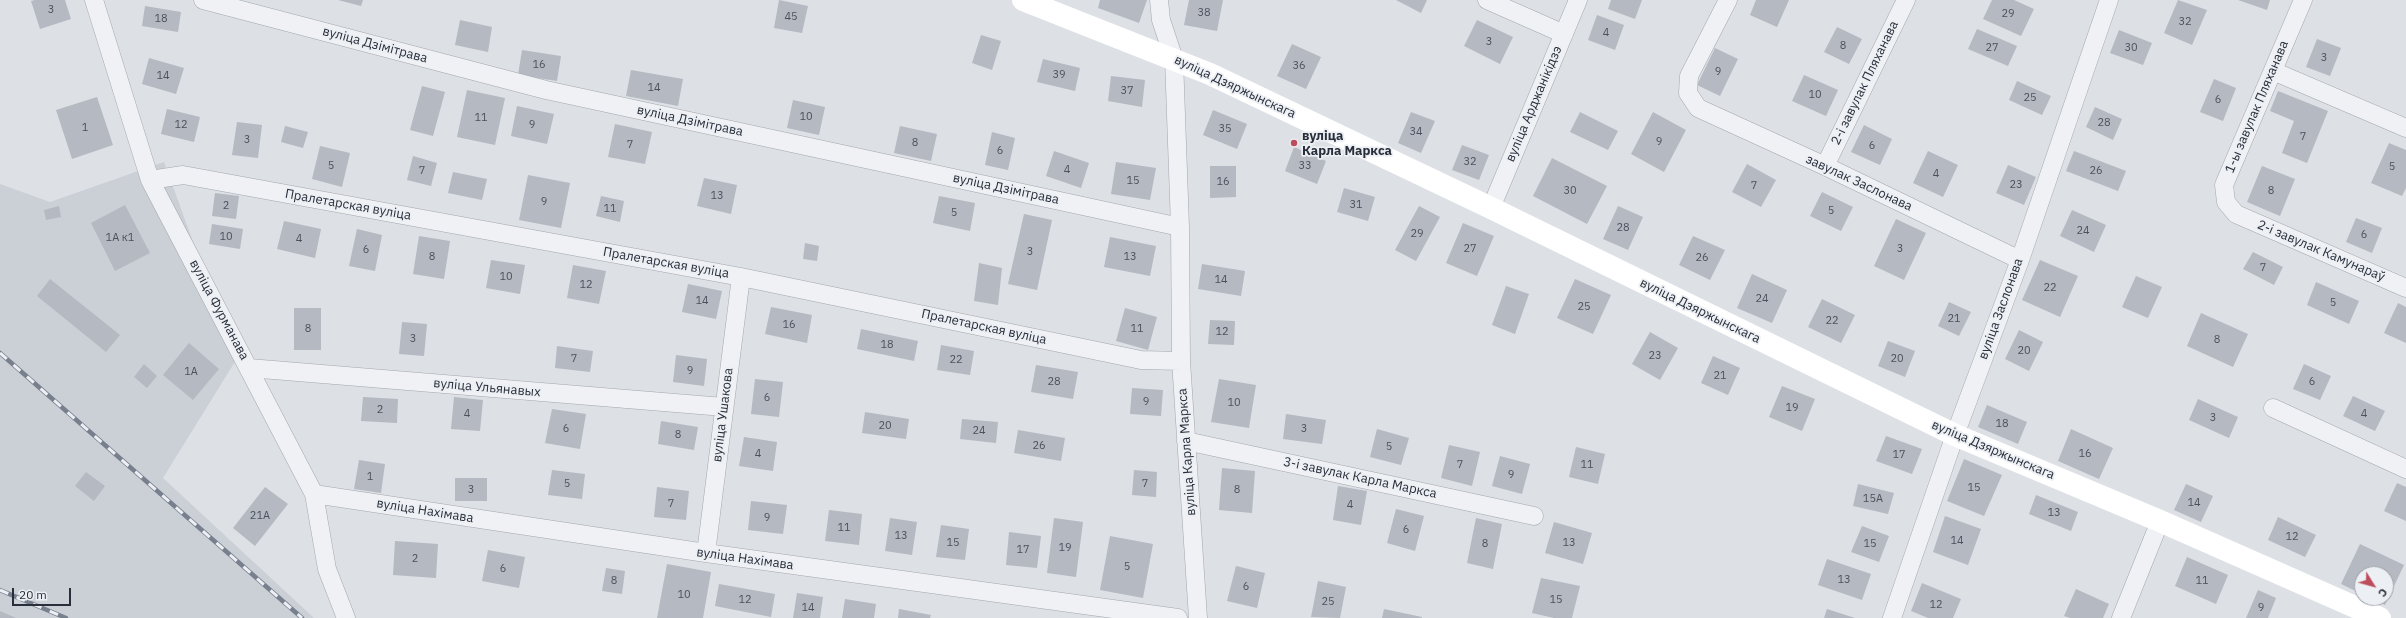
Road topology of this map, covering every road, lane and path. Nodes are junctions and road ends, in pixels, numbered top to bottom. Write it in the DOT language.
graph roads {
  1 [pos="94,0"];
  2 [pos="203,0"];
  3 [pos="1023,0"];
  4 [pos="1159,0"];
  5 [pos="1487,0"];
  6 [pos="1578,0"];
  7 [pos="1728,0"];
  8 [pos="1906,0"];
  9 [pos="2109,0"];
  10 [pos="2303,0"];
  11 [pos="1564,34"];
  12 [pos="1174,59"];
  13 [pos="2273,71"];
  14 [pos="2406,128"];
  15 [pos="1825,166"];
  16 [pos="150,180"];
  17 [pos="1491,208"];
  18 [pos="2236,214"];
  19 [pos="1180,227"];
  20 [pos="2020,260"];
  21 [pos="741,277"];
  22 [pos="2406,288"];
  23 [pos="1181,361"];
  24 [pos="249,368"];
  25 [pos="724,407"];
  26 [pos="2273,408"];
  27 [pos="1954,434"];
  28 [pos="1186,441"];
  29 [pos="2406,469"];
  30 [pos="314,494"];
  31 [pos="1534,516"];
  32 [pos="2160,521"];
  33 [pos="706,553"];
  34 [pos="346,618"];
  35 [pos="1178,618"];
  36 [pos="1198,618"];
  37 [pos="1892,618"];
  38 [pos="2121,618"];
  39 [pos="2380,618"];
  1 -- 16 [label="street, вуліца Фурманава"];
  2 -- 19 [label="street, вуліца Дзімітрава"];
  3 -- 12 [label="street, вуліца Дзяржынскага"];
  4 -- 12 [label="street, вуліца Карла Маркса"];
  5 -- 11 [label="street"];
  6 -- 11 [label="street, вуліца Арджанікідзэ"];
  7 -- 15 [label="street, завулак Заслонава"];
  8 -- 15 [label="street, 2-і завулак Пляханава"];
  9 -- 20 [label="street, вуліца Заслонава"];
  10 -- 13 [label="street, 1-ы завулак Пляханава"];
  11 -- 17 [label="street, вуліца Арджанікідзэ"];
  12 -- 17 [label="street, вуліца Дзяржынскага"];
  12 -- 19 [label="street, вуліца Карла Маркса"];
  13 -- 14 [label="street"];
  13 -- 18 [label="street, 1-ы завулак Пляханава"];
  15 -- 20 [label="street, завулак Заслонава"];
  16 -- 21 [label="street, Пралетарская вуліца"];
  16 -- 24 [label="street, вуліца Фурманава"];
  17 -- 27 [label="street, вуліца Дзяржынскага"];
  18 -- 22 [label="street, 2-і завулак Камунараў"];
  19 -- 23 [label="street, вуліца Карла Маркса"];
  20 -- 27 [label="street, вуліца Заслонава"];
  21 -- 23 [label="street, Пралетарская вуліца"];
  21 -- 25 [label="street, вуліца Ушакова"];
  23 -- 28 [label="street, вуліца Карла Маркса"];
  24 -- 25 [label="street, вуліца Ульянавых"];
  24 -- 30 [label="street, вуліца Фурманава"];
  25 -- 33 [label="street, вуліца Ушакова"];
  26 -- 29 [label="street"];
  27 -- 32 [label="street, вуліца Дзяржынскага"];
  27 -- 37 [label="street, вуліца Заслонава"];
  28 -- 31 [label="street, 3-і завулак Карла Маркса"];
  28 -- 36 [label="street, вуліца Карла Маркса"];
  30 -- 33 [label="street, вуліца Нахімава"];
  30 -- 34 [label="street, вуліца Фурманава"];
  32 -- 38 [label="street"];
  32 -- 39 [label="street, вуліца Дзяржынскага"];
  33 -- 35 [label="street, вуліца Нахімава"];
}
